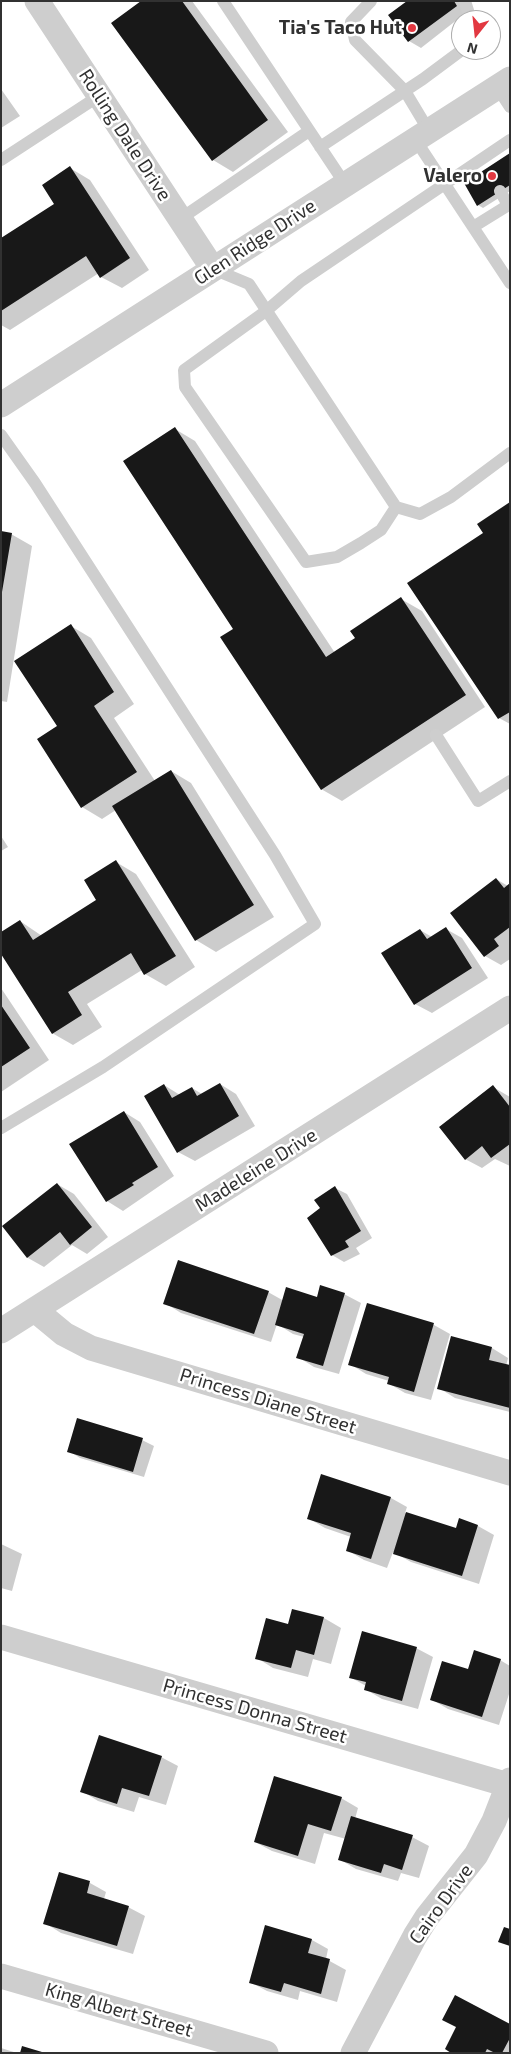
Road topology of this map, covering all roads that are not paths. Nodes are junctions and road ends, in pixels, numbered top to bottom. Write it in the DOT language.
graph roads {
  1 [pos="223,1"];
  2 [pos="371,1"];
  3 [pos="40,2"];
  4 [pos="451,58"];
  5 [pos="404,91"];
  6 [pos="506,91"];
  7 [pos="99,96"];
  8 [pos="309,131"];
  9 [pos="422,135"];
  10 [pos="507,146"];
  11 [pos="320,147"];
  12 [pos="1,160"];
  13 [pos="345,184"];
  14 [pos="444,184"];
  15 [pos="500,191"];
  16 [pos="509,204"];
  17 [pos="180,220"];
  18 [pos="472,227"];
  19 [pos="213,269"];
  20 [pos="510,283"];
  21 [pos="266,311"];
  22 [pos="1,406"];
  23 [pos="1,435"];
  24 [pos="510,453"];
  25 [pos="396,507"];
  26 [pos="436,735"];
  27 [pos="510,782"];
  28 [pos="510,1008"];
  29 [pos="1,1128"];
  30 [pos="35,1310"];
  31 [pos="1,1331"];
  32 [pos="510,1473"];
  33 [pos="1,1637"];
  34 [pos="509,1783"];
  35 [pos="1,1976"];
  36 [pos="266,2053"];
  37 [pos="353,2053"];
  1 -- 8 [label="lane"];
  2 -- 5 [label="lane"];
  3 -- 7 [label="street, Rolling Dale Drive"];
  4 -- 5 [label="lane"];
  5 -- 9 [label="lane"];
  5 -- 11 [label="lane"];
  6 -- 9 [label="street, Glen Ridge Drive"];
  7 -- 12 [label="lane"];
  7 -- 17 [label="street, Rolling Dale Drive"];
  8 -- 11 [label="lane"];
  8 -- 17 [label="lane"];
  9 -- 13 [label="street, Glen Ridge Drive"];
  9 -- 14 [label="lane"];
  10 -- 14 [label="lane"];
  11 -- 13 [label="lane"];
  13 -- 19 [label="street, Glen Ridge Drive"];
  14 -- 18 [label="lane"];
  14 -- 21 [label="lane"];
  15 -- 16 [label="lane"];
  16 -- 18 [label="lane"];
  17 -- 19 [label="street, Rolling Dale Drive"];
  18 -- 20 [label="lane"];
  19 -- 21 [label="lane"];
  19 -- 22 [label="street, Glen Ridge Drive"];
  21 -- 25 [label="lane"];
  21 -- 25 [label="lane"];
  23 -- 29 [label="lane"];
  24 -- 25 [label="lane"];
  26 -- 27 [label="lane"];
  28 -- 30 [label="street, Madeleine Drive"];
  30 -- 31 [label="street, Madeleine Drive"];
  30 -- 32 [label="street, Princess Diane Street"];
  33 -- 34 [label="street, Princess Donna Street"];
  34 -- 37 [label="street, Cairo Drive"];
  35 -- 36 [label="street, King Albert Street"];
}
